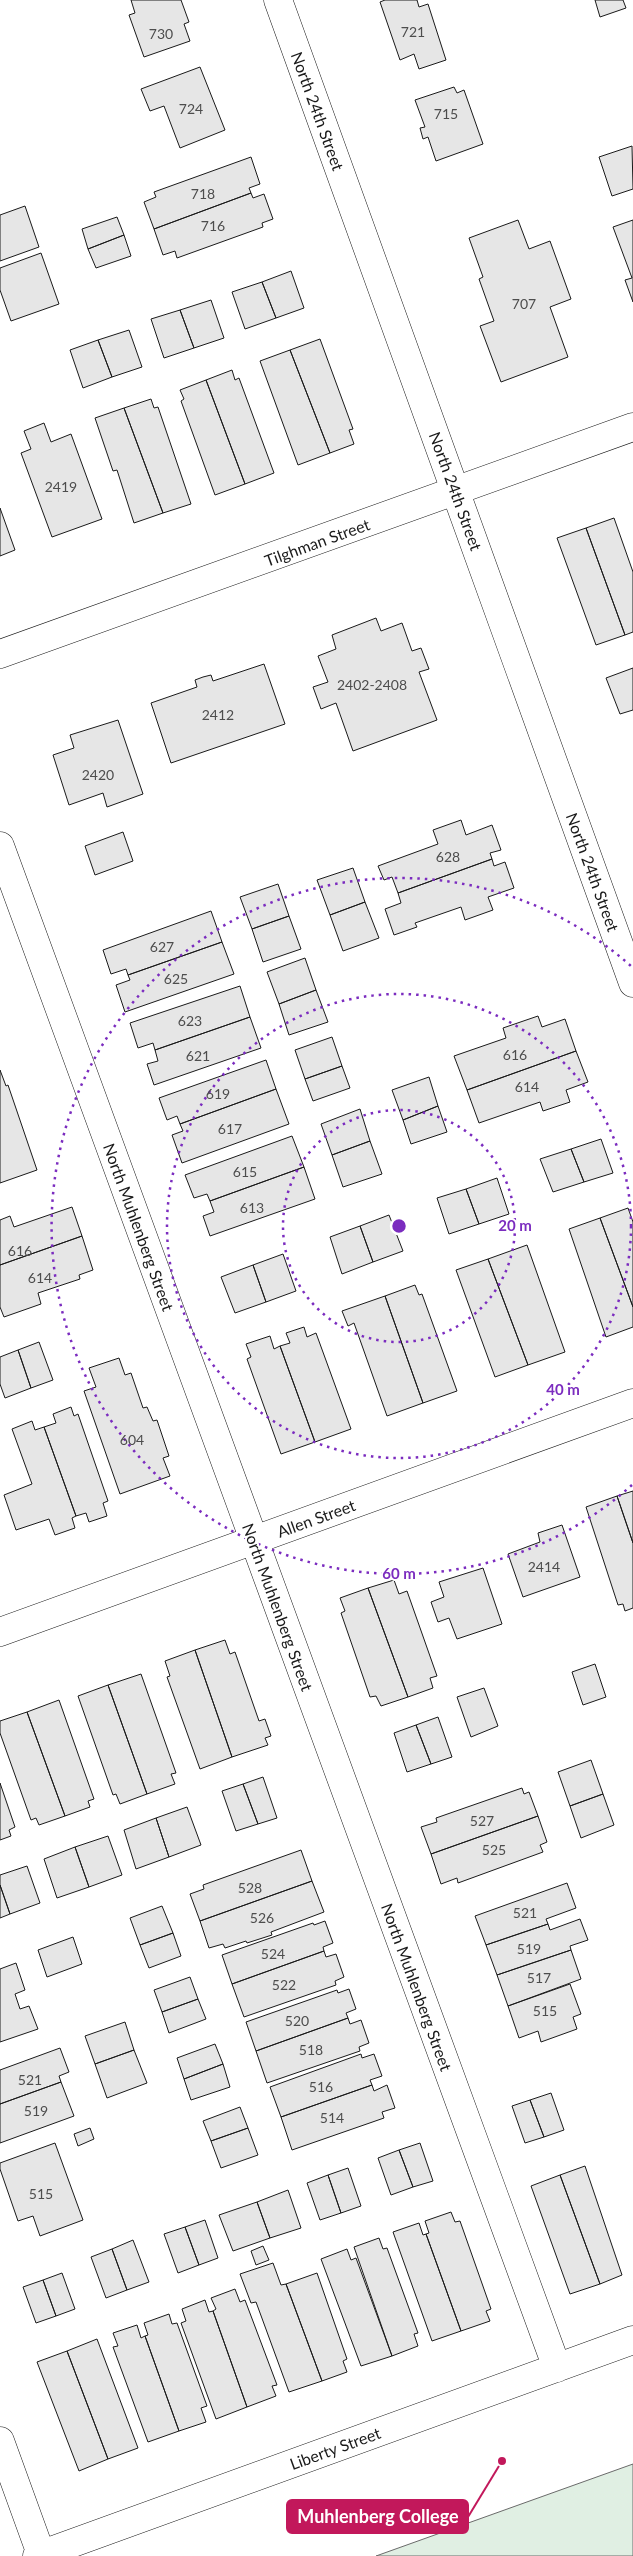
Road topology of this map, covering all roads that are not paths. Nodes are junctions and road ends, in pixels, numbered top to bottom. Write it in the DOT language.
graph roads {
  1 [pos="278,0"];
  2 [pos="633,427"];
  3 [pos="457,492"];
  4 [pos="0,654"];
  5 [pos="0,846"];
  6 [pos="633,983"];
  7 [pos="633,1404"];
  8 [pos="254,1540"];
  9 [pos="0,1632"];
  10 [pos="633,2340"];
  11 [pos="557,2368"];
  12 [pos="0,2441"];
  13 [pos="39,2555"];
  1 -- 3 [label="street, North 24th Street"];
  2 -- 3 [label="street, Tilghman Street"];
  3 -- 4 [label="street, Tilghman Street"];
  3 -- 6 [label="street, North 24th Street"];
  5 -- 8 [label="street, North Muhlenberg Street"];
  7 -- 8 [label="street, Allen Street"];
  8 -- 9 [label="street, Allen Street"];
  8 -- 11 [label="street, North Muhlenberg Street"];
  10 -- 11 [label="street, Liberty Street"];
  11 -- 13 [label="street, Liberty Street"];
  12 -- 13 [label="street"];
}
